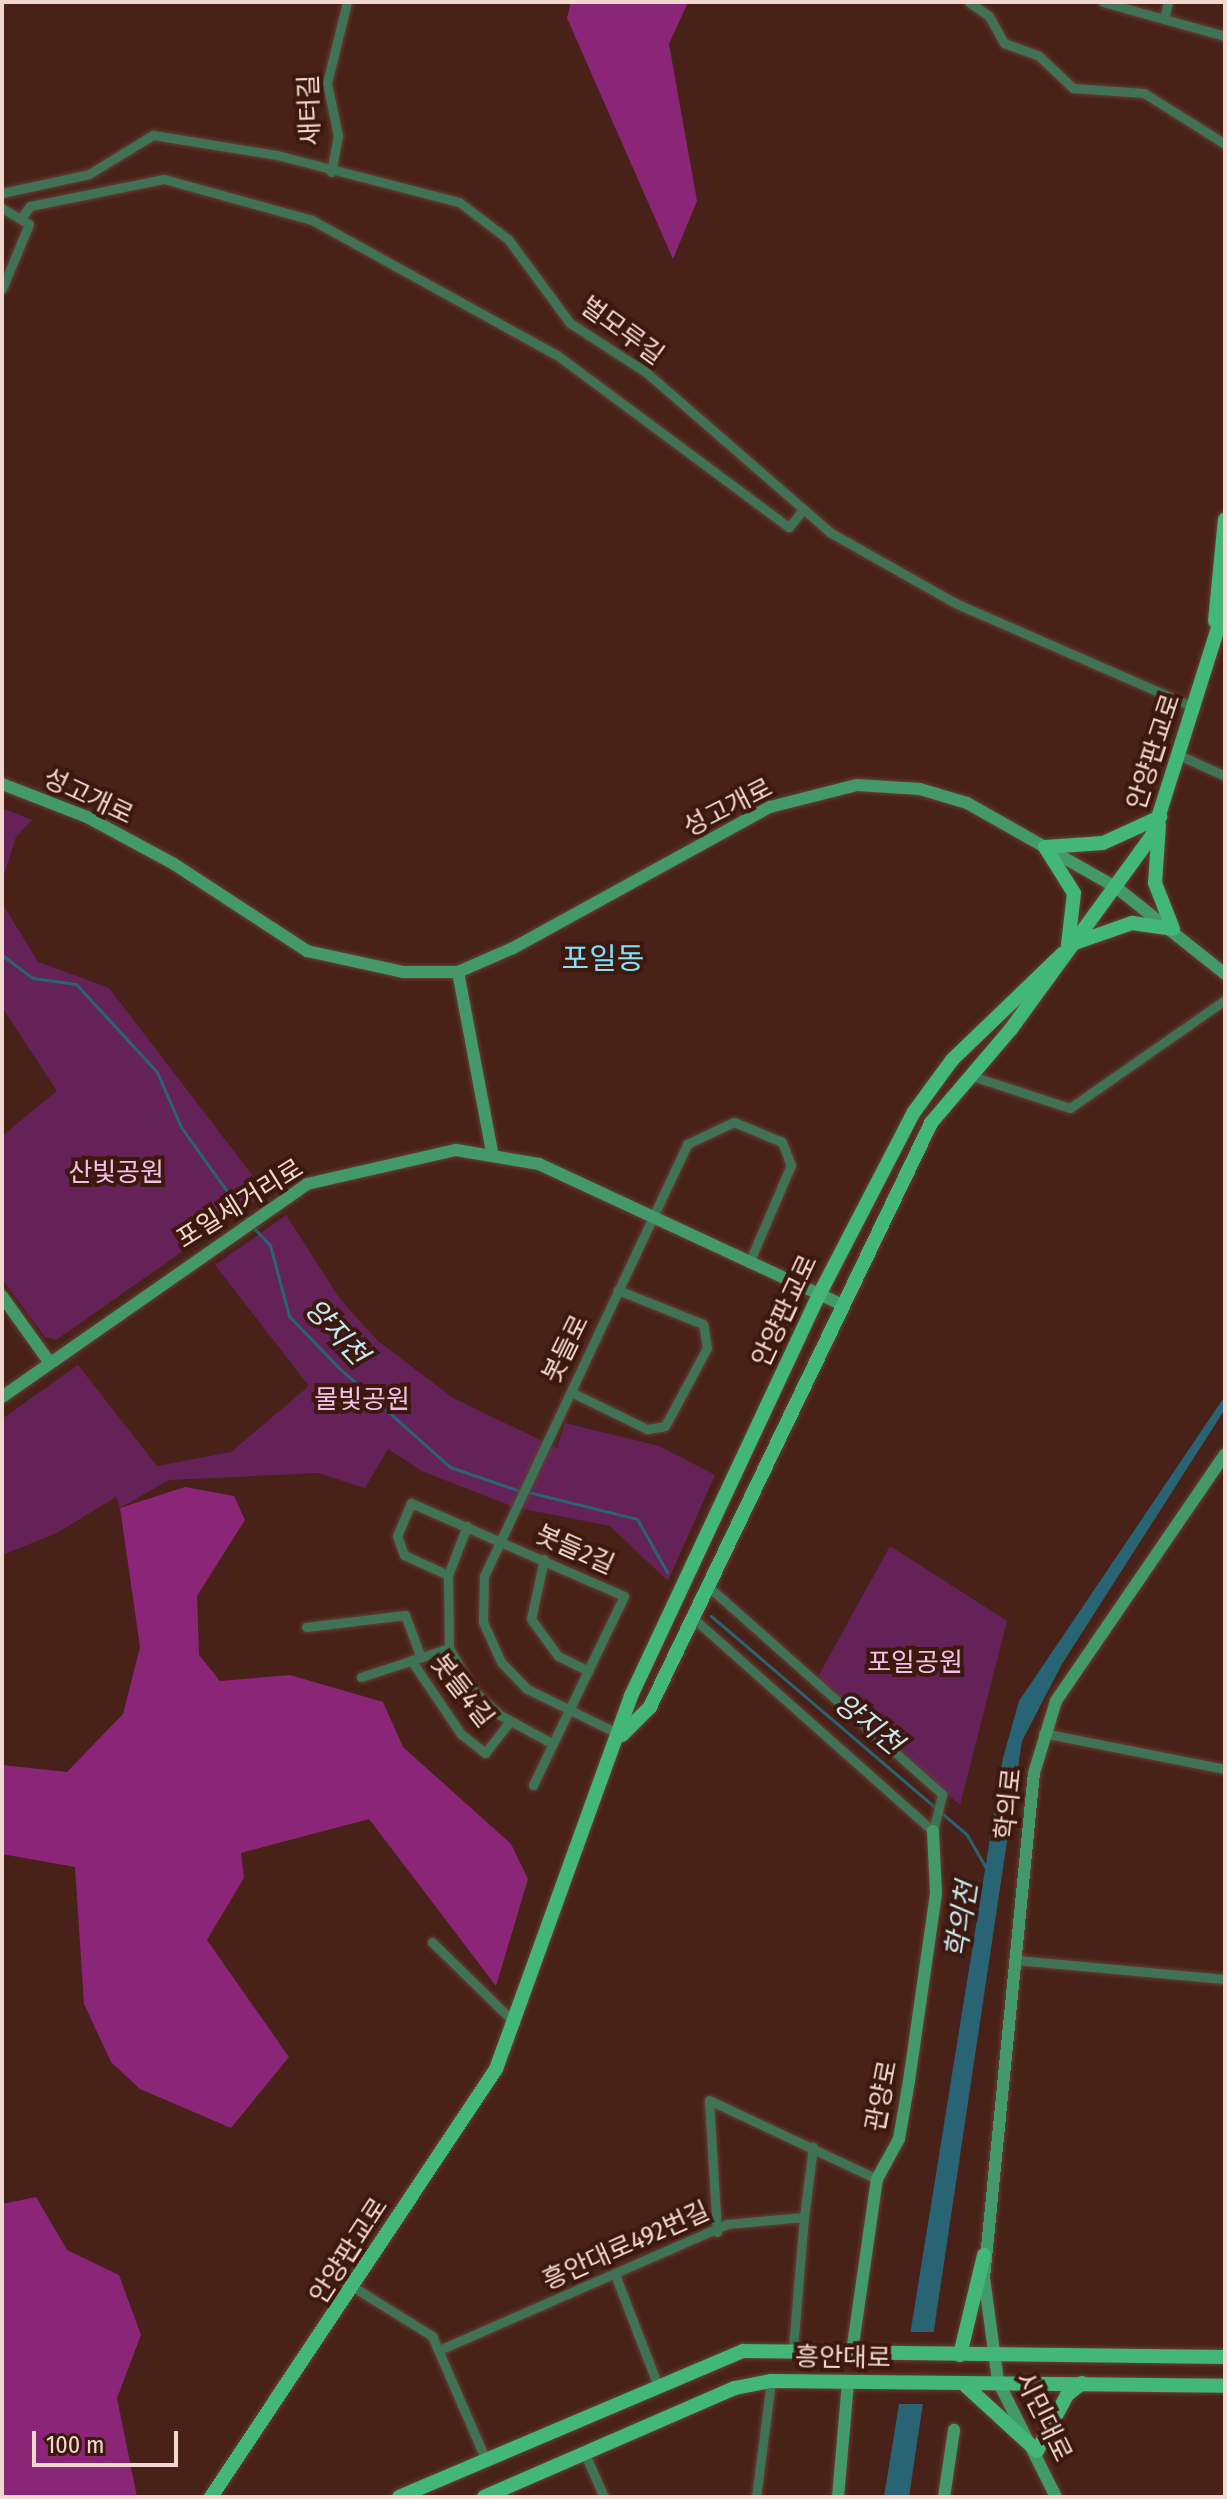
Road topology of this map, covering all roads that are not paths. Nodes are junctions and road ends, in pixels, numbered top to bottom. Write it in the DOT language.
graph roads {
  1 [pos="347,2"];
  2 [pos="969,2"];
  3 [pos="1103,2"];
  4 [pos="1168,2"];
  5 [pos="1164,19"];
  6 [pos="1225,36"];
  7 [pos="1225,144"];
  8 [pos="331,172"];
  9 [pos="2,193"];
  10 [pos="2,208"];
  11 [pos="21,218"];
  12 [pos="2,289"];
  13 [pos="801,512"];
  14 [pos="1225,519"];
  15 [pos="1225,605"];
  16 [pos="1215,634"];
  17 [pos="1195,708"];
  18 [pos="1181,756"];
  19 [pos="1225,776"];
  20 [pos="2,784"];
  21 [pos="1160,817"];
  22 [pos="1045,847"];
  23 [pos="1117,888"];
  24 [pos="1173,929"];
  25 [pos="1066,949"];
  26 [pos="458,972"];
  27 [pos="1225,974"];
  28 [pos="1225,1000"];
  29 [pos="969,1075"];
  30 [pos="492,1152"];
  31 [pos="650,1216"];
  32 [pos="749,1263"];
  33 [pos="618,1290"];
  34 [pos="819,1295"];
  35 [pos="2,1296"];
  36 [pos="843,1305"];
  37 [pos="50,1363"];
  38 [pos="571,1392"];
  39 [pos="2,1397"];
  40 [pos="1225,1454"];
  41 [pos="467,1526"];
  42 [pos="498,1540"];
  43 [pos="544,1559"];
  44 [pos="448,1575"];
  45 [pos="708,1586"];
  46 [pos="693,1618"];
  47 [pos="306,1627"];
  48 [pos="449,1648"];
  49 [pos="416,1657"];
  50 [pos="589,1671"];
  51 [pos="361,1677"];
  52 [pos="571,1710"];
  53 [pos="510,1721"];
  54 [pos="1043,1733"];
  55 [pos="622,1736"];
  56 [pos="553,1744"];
  57 [pos="1225,1769"];
  58 [pos="533,1785"];
  59 [pos="933,1831"];
  60 [pos="432,1942"];
  61 [pos="1015,1960"];
  62 [pos="1225,1979"];
  63 [pos="518,2026"];
  64 [pos="813,2147"];
  65 [pos="877,2179"];
  66 [pos="804,2217"];
  67 [pos="717,2232"];
  68 [pos="984,2255"];
  69 [pos="616,2277"];
  70 [pos="355,2288"];
  71 [pos="793,2347"];
  72 [pos="439,2350"];
  73 [pos="857,2353"];
  74 [pos="956,2354"];
  75 [pos="991,2356"];
  76 [pos="1225,2357"];
  77 [pos="771,2381"];
  78 [pos="998,2381"];
  79 [pos="853,2382"];
  80 [pos="657,2383"];
  81 [pos="1082,2383"];
  82 [pos="965,2385"];
  83 [pos="1225,2386"];
  84 [pos="954,2430"];
  85 [pos="1037,2451"];
  86 [pos="585,2454"];
  87 [pos="486,2460"];
  88 [pos="222,2481"];
  89 [pos="754,2496"];
  90 [pos="211,2497"];
  91 [pos="224,2497"];
  92 [pos="399,2497"];
  93 [pos="484,2497"];
  94 [pos="604,2497"];
  95 [pos="838,2497"];
  96 [pos="944,2497"];
  97 [pos="1056,2497"];
  1 -- 8 [label="street, 새터길"];
  2 -- 7 [label="street"];
  3 -- 5 [label="street"];
  4 -- 5 [label="street"];
  5 -- 6 [label="street"];
  8 -- 9 [label="street, 벌모루길"];
  8 -- 13 [label="street, 벌모루길"];
  10 -- 11 [label="street"];
  11 -- 12 [label="street"];
  11 -- 13 [label="street"];
  13 -- 17 [label="street, 벌모루길"];
  14 -- 16 [label="main road, 안양판교로"];
  15 -- 16 [label="main road, 안양판교로"];
  16 -- 17 [label="main road, 안양판교로"];
  17 -- 18 [label="main road, 안양판교로"];
  18 -- 19 [label="street"];
  18 -- 21 [label="main road, 안양판교로"];
  20 -- 26 [label="street, 성고개로"];
  21 -- 22 [label="main road"];
  21 -- 23 [label="main road, 안양판교로"];
  21 -- 24 [label="main road"];
  22 -- 23 [label="street, 성고개로"];
  22 -- 25 [label="main road"];
  22 -- 26 [label="street, 성고개로"];
  23 -- 24 [label="street, 성고개로"];
  23 -- 25 [label="main road, 안양판교로"];
  24 -- 25 [label="main road"];
  24 -- 27 [label="street, 성고개로"];
  25 -- 29 [label="main road, 안양판교로"];
  25 -- 34 [label="main road, 안양판교로"];
  26 -- 30 [label="street"];
  28 -- 29 [label="street"];
  29 -- 36 [label="main road, 안양판교로"];
  30 -- 31 [label="street, 포일세거리로"];
  30 -- 37 [label="street, 포일세거리로"];
  31 -- 32 [label="street, 포일세거리로"];
  31 -- 32 [label="street, 봇들로"];
  31 -- 33 [label="street, 봇들로"];
  32 -- 34 [label="street, 포일세거리로"];
  33 -- 38 [label="street, 봇들로"];
  33 -- 38 [label="street"];
  34 -- 36 [label="street, 포일세거리로"];
  34 -- 55 [label="main road, 안양판교로"];
  35 -- 37 [label="street"];
  36 -- 45 [label="main road, 안양판교로"];
  37 -- 39 [label="street, 포일세거리로"];
  38 -- 42 [label="street, 봇들로"];
  40 -- 54 [label="street, 학의로"];
  41 -- 42 [label="street, 봇들2길"];
  41 -- 44 [label="street"];
  41 -- 44 [label="street, 봇들2길"];
  42 -- 43 [label="street, 봇들2길"];
  42 -- 52 [label="street, 봇들로"];
  43 -- 50 [label="street"];
  43 -- 50 [label="street, 봇들2길"];
  44 -- 48 [label="street"];
  45 -- 46 [label="main road, 안양판교로"];
  45 -- 59 [label="street"];
  46 -- 55 [label="main road, 안양판교로"];
  46 -- 59 [label="street"];
  47 -- 49 [label="street, 봇들4길"];
  48 -- 49 [label="street, 봇들4길"];
  48 -- 53 [label="street"];
  49 -- 51 [label="street, 봇들4길"];
  49 -- 53 [label="street, 봇들4길"];
  50 -- 52 [label="street, 봇들2길"];
  52 -- 55 [label="street, 봇들로"];
  52 -- 56 [label="street, 봇들2길"];
  53 -- 56 [label="street"];
  54 -- 57 [label="street"];
  54 -- 61 [label="street, 학의로"];
  55 -- 63 [label="main road, 안양판교로"];
  56 -- 58 [label="street, 봇들2길"];
  59 -- 65 [label="street, 관양로"];
  60 -- 63 [label="street"];
  61 -- 62 [label="street"];
  61 -- 68 [label="street, 학의로"];
  63 -- 70 [label="main road, 안양판교로"];
  64 -- 65 [label="street"];
  64 -- 66 [label="street"];
  64 -- 67 [label="street"];
  65 -- 73 [label="street, 관양로"];
  66 -- 67 [label="street, 흥안대로492번길"];
  66 -- 71 [label="street"];
  67 -- 69 [label="street, 흥안대로492번길"];
  68 -- 74 [label="main road"];
  68 -- 75 [label="street, 학의로"];
  69 -- 72 [label="street, 흥안대로492번길"];
  69 -- 80 [label="street"];
  70 -- 72 [label="street"];
  70 -- 88 [label="main road, 안양판교로"];
  71 -- 73 [label="main road, 흥안대로"];
  71 -- 80 [label="main road, 흥안대로"];
  72 -- 87 [label="street"];
  73 -- 74 [label="main road, 흥안대로"];
  74 -- 75 [label="main road, 흥안대로"];
  75 -- 76 [label="main road, 흥안대로"];
  75 -- 78 [label="street, 시민대로"];
  77 -- 79 [label="main road, 흥안대로"];
  77 -- 86 [label="main road, 흥안대로"];
  77 -- 89 [label="street"];
  78 -- 81 [label="main road, 흥안대로"];
  78 -- 82 [label="main road, 흥안대로"];
  78 -- 85 [label="street, 시민대로"];
  79 -- 82 [label="main road, 흥안대로"];
  79 -- 95 [label="street"];
  80 -- 87 [label="main road, 흥안대로"];
  81 -- 83 [label="main road, 흥안대로"];
  81 -- 85 [label="main road"];
  82 -- 85 [label="main road"];
  84 -- 96 [label="street"];
  85 -- 97 [label="street, 시민대로"];
  86 -- 93 [label="main road, 흥안대로"];
  86 -- 94 [label="street"];
  87 -- 92 [label="main road, 흥안대로"];
  88 -- 90 [label="main road, 안양판교로"];
  88 -- 91 [label="main road"];
}
